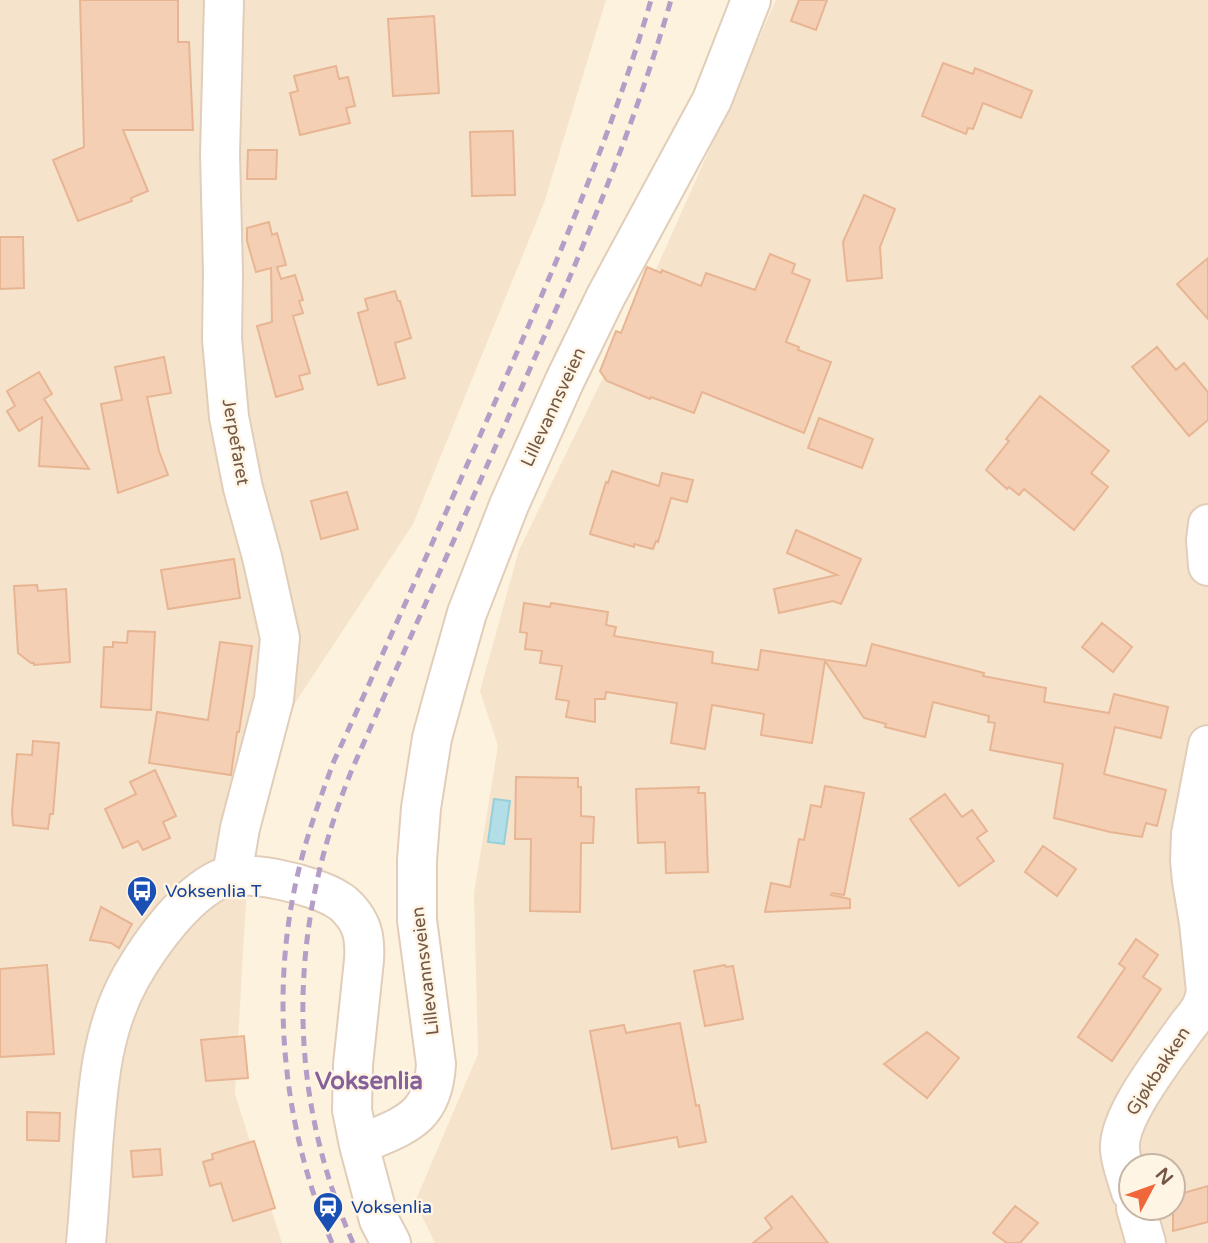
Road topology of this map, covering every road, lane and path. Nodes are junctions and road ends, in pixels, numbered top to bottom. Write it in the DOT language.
graph roads {
  1 [pos="224,0"];
  2 [pos="751,0"];
  3 [pos="1208,524"];
  4 [pos="1208,566"];
  5 [pos="1208,745"];
  6 [pos="232,875"];
  7 [pos="359,1145"];
  8 [pos="1121,1152"];
  9 [pos="1140,1222"];
  10 [pos="86,1243"];
  11 [pos="391,1243"];
  12 [pos="1146,1243"];
  1 -- 6 [label="street, Jerpefaret"];
  2 -- 7 [label="street, Lillevannsveien"];
  3 -- 4 [label="street"];
  5 -- 8 [label="street, Gjøkbakken"];
  6 -- 7 [label="street"];
  6 -- 10 [label="street"];
  7 -- 11 [label="street"];
  9 -- 12 [label="street"];
}
